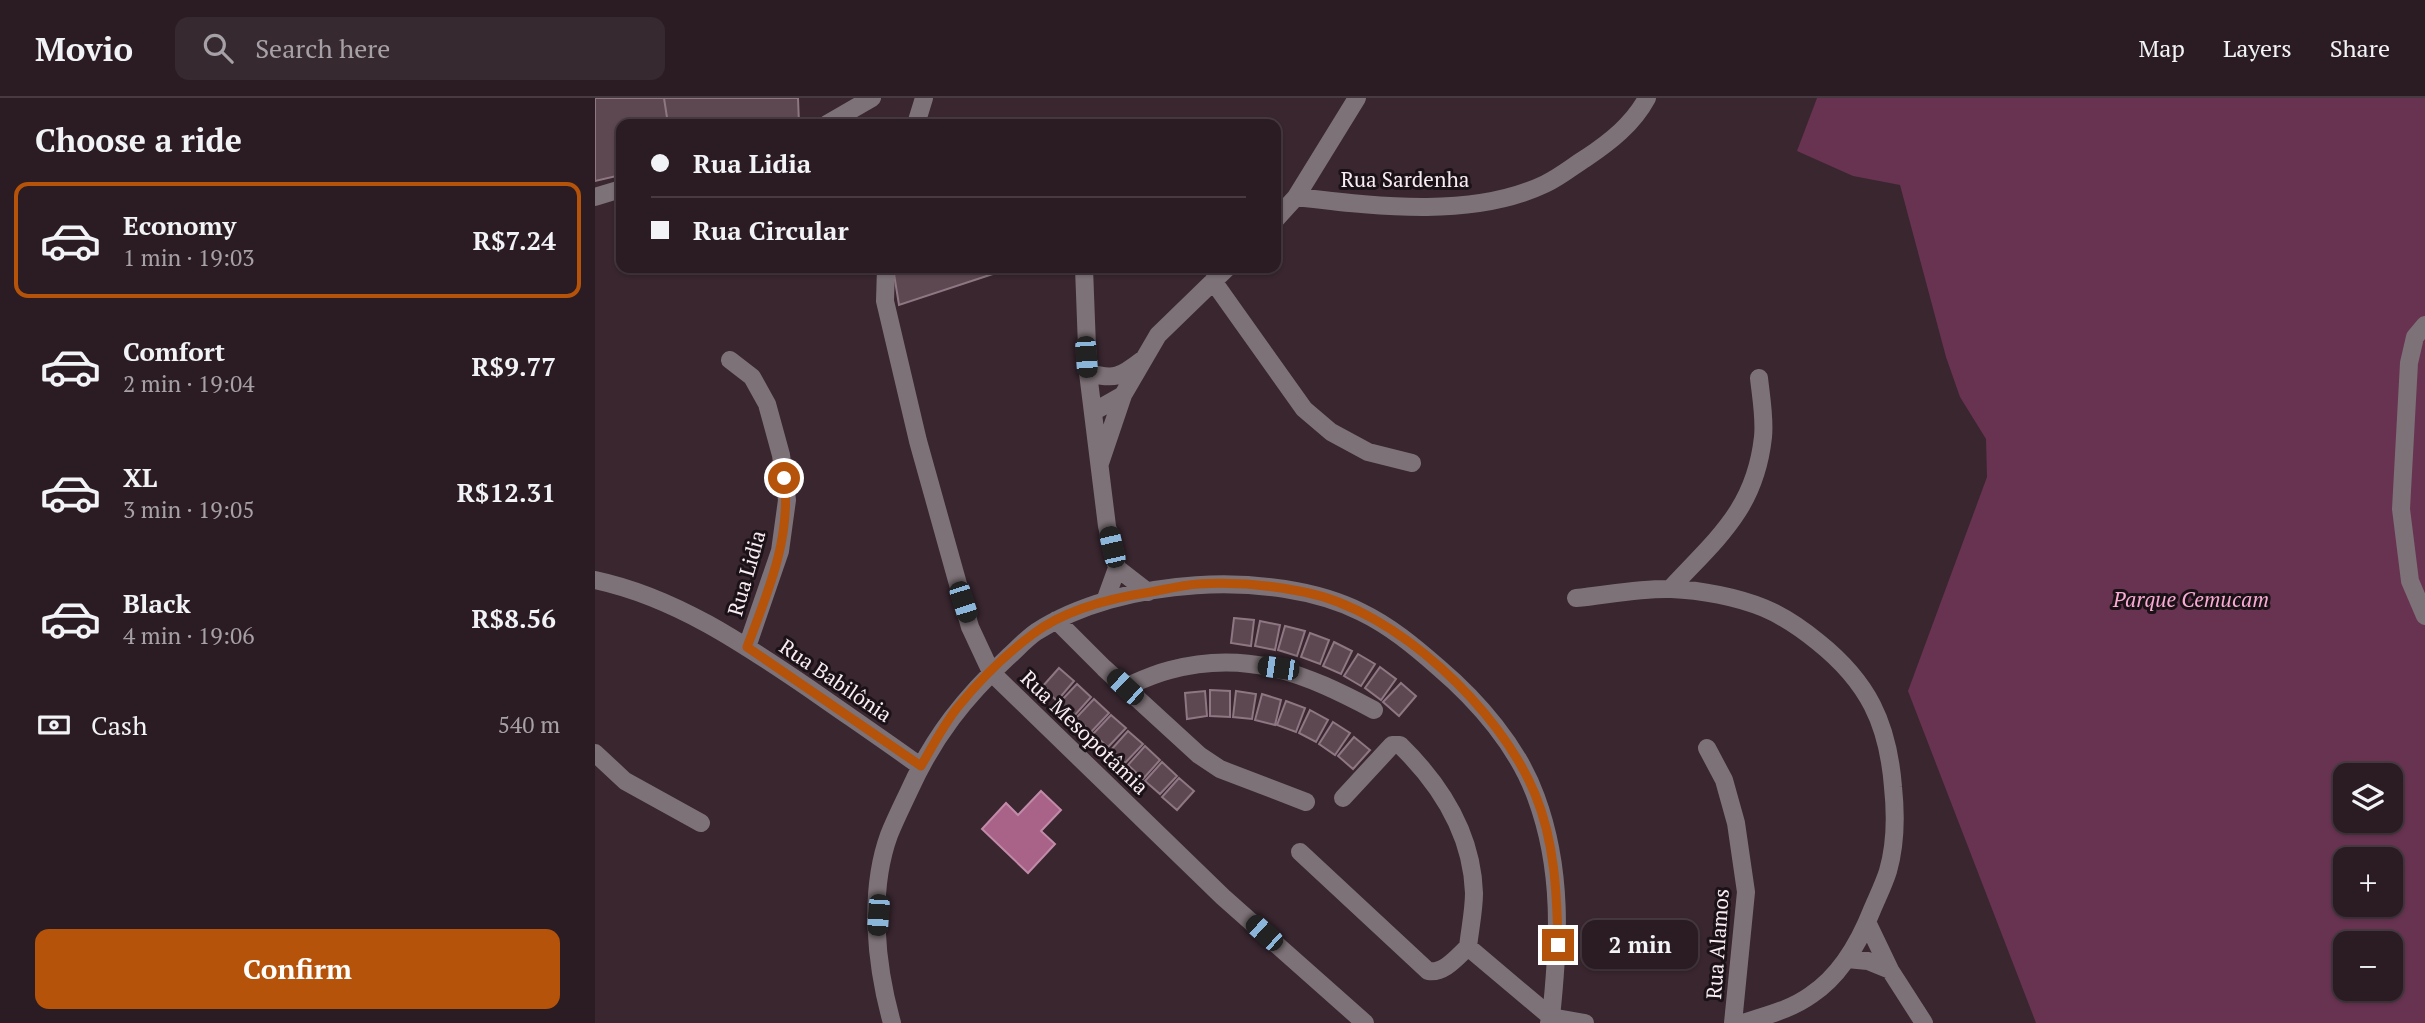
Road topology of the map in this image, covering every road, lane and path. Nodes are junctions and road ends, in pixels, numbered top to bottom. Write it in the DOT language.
graph roads {
  1 [pos="872,98"];
  2 [pos="925,98"];
  3 [pos="1357,98"];
  4 [pos="1647,98"];
  5 [pos="836,119"];
  6 [pos="918,119"];
  7 [pos="616,191"];
  8 [pos="595,197"];
  9 [pos="1296,197"];
  10 [pos="1281,214"];
  11 [pos="886,273"];
  12 [pos="1084,273"];
  13 [pos="1222,273"];
  14 [pos="1213,281"];
  15 [pos="2425,324"];
  16 [pos="1145,358"];
  17 [pos="730,360"];
  18 [pos="1088,373"];
  19 [pos="1759,378"];
  20 [pos="1123,395"];
  21 [pos="1093,412"];
  22 [pos="1412,463"];
  23 [pos="1099,466"];
  24 [pos="1117,568"];
  25 [pos="595,580"];
  26 [pos="1670,589"];
  27 [pos="1149,592"];
  28 [pos="1576,598"];
  29 [pos="1105,601"];
  30 [pos="2425,616"];
  31 [pos="1056,620"];
  32 [pos="747,647"];
  33 [pos="991,672"];
  34 [pos="1125,687"];
  35 [pos="1374,710"];
  36 [pos="1707,748"];
  37 [pos="595,753"];
  38 [pos="921,766"];
  39 [pos="1343,798"];
  40 [pos="1305,802"];
  41 [pos="701,823"];
  42 [pos="1300,852"];
  43 [pos="1867,922"];
  44 [pos="1468,947"];
  45 [pos="1847,959"];
  46 [pos="1890,970"];
  47 [pos="1550,1020"];
  48 [pos="892,1023"];
  49 [pos="1365,1023"];
  50 [pos="1585,1023"];
  51 [pos="1734,1023"];
  52 [pos="1743,1023"];
  53 [pos="1924,1023"];
  1 -- 5 [label="street"];
  2 -- 6 [label="street"];
  3 -- 9 [label="street"];
  4 -- 9 [label="street, Rua Sardenha"];
  7 -- 8 [label="street"];
  9 -- 10 [label="street"];
  11 -- 33 [label="street, Rua Mesopotâmia"];
  12 -- 18 [label="street"];
  13 -- 14 [label="street"];
  14 -- 16 [label="street"];
  14 -- 22 [label="street"];
  15 -- 30 [label="street"];
  16 -- 18 [label="street"];
  16 -- 20 [label="street"];
  17 -- 32 [label="street, Rua Lidia"];
  18 -- 21 [label="street"];
  19 -- 26 [label="street"];
  20 -- 21 [label="street"];
  20 -- 23 [label="street"];
  21 -- 23 [label="street"];
  23 -- 24 [label="street"];
  24 -- 27 [label="street"];
  24 -- 29 [label="street"];
  25 -- 32 [label="street, Rua Babilônia"];
  26 -- 28 [label="street"];
  26 -- 43 [label="street"];
  27 -- 29 [label="street"];
  27 -- 47 [label="street"];
  29 -- 31 [label="street"];
  31 -- 33 [label="street"];
  31 -- 34 [label="street"];
  32 -- 38 [label="street, Rua Babilônia"];
  33 -- 38 [label="street"];
  33 -- 49 [label="street, Rua Mesopotâmia"];
  34 -- 35 [label="street"];
  34 -- 40 [label="street"];
  36 -- 51 [label="street, Rua Alamos"];
  37 -- 41 [label="street"];
  38 -- 48 [label="street"];
  39 -- 44 [label="street"];
  42 -- 44 [label="street"];
  43 -- 45 [label="street"];
  43 -- 46 [label="street"];
  44 -- 47 [label="street"];
  45 -- 46 [label="street"];
  45 -- 52 [label="street"];
  46 -- 53 [label="street"];
  47 -- 50 [label="street"];
}
